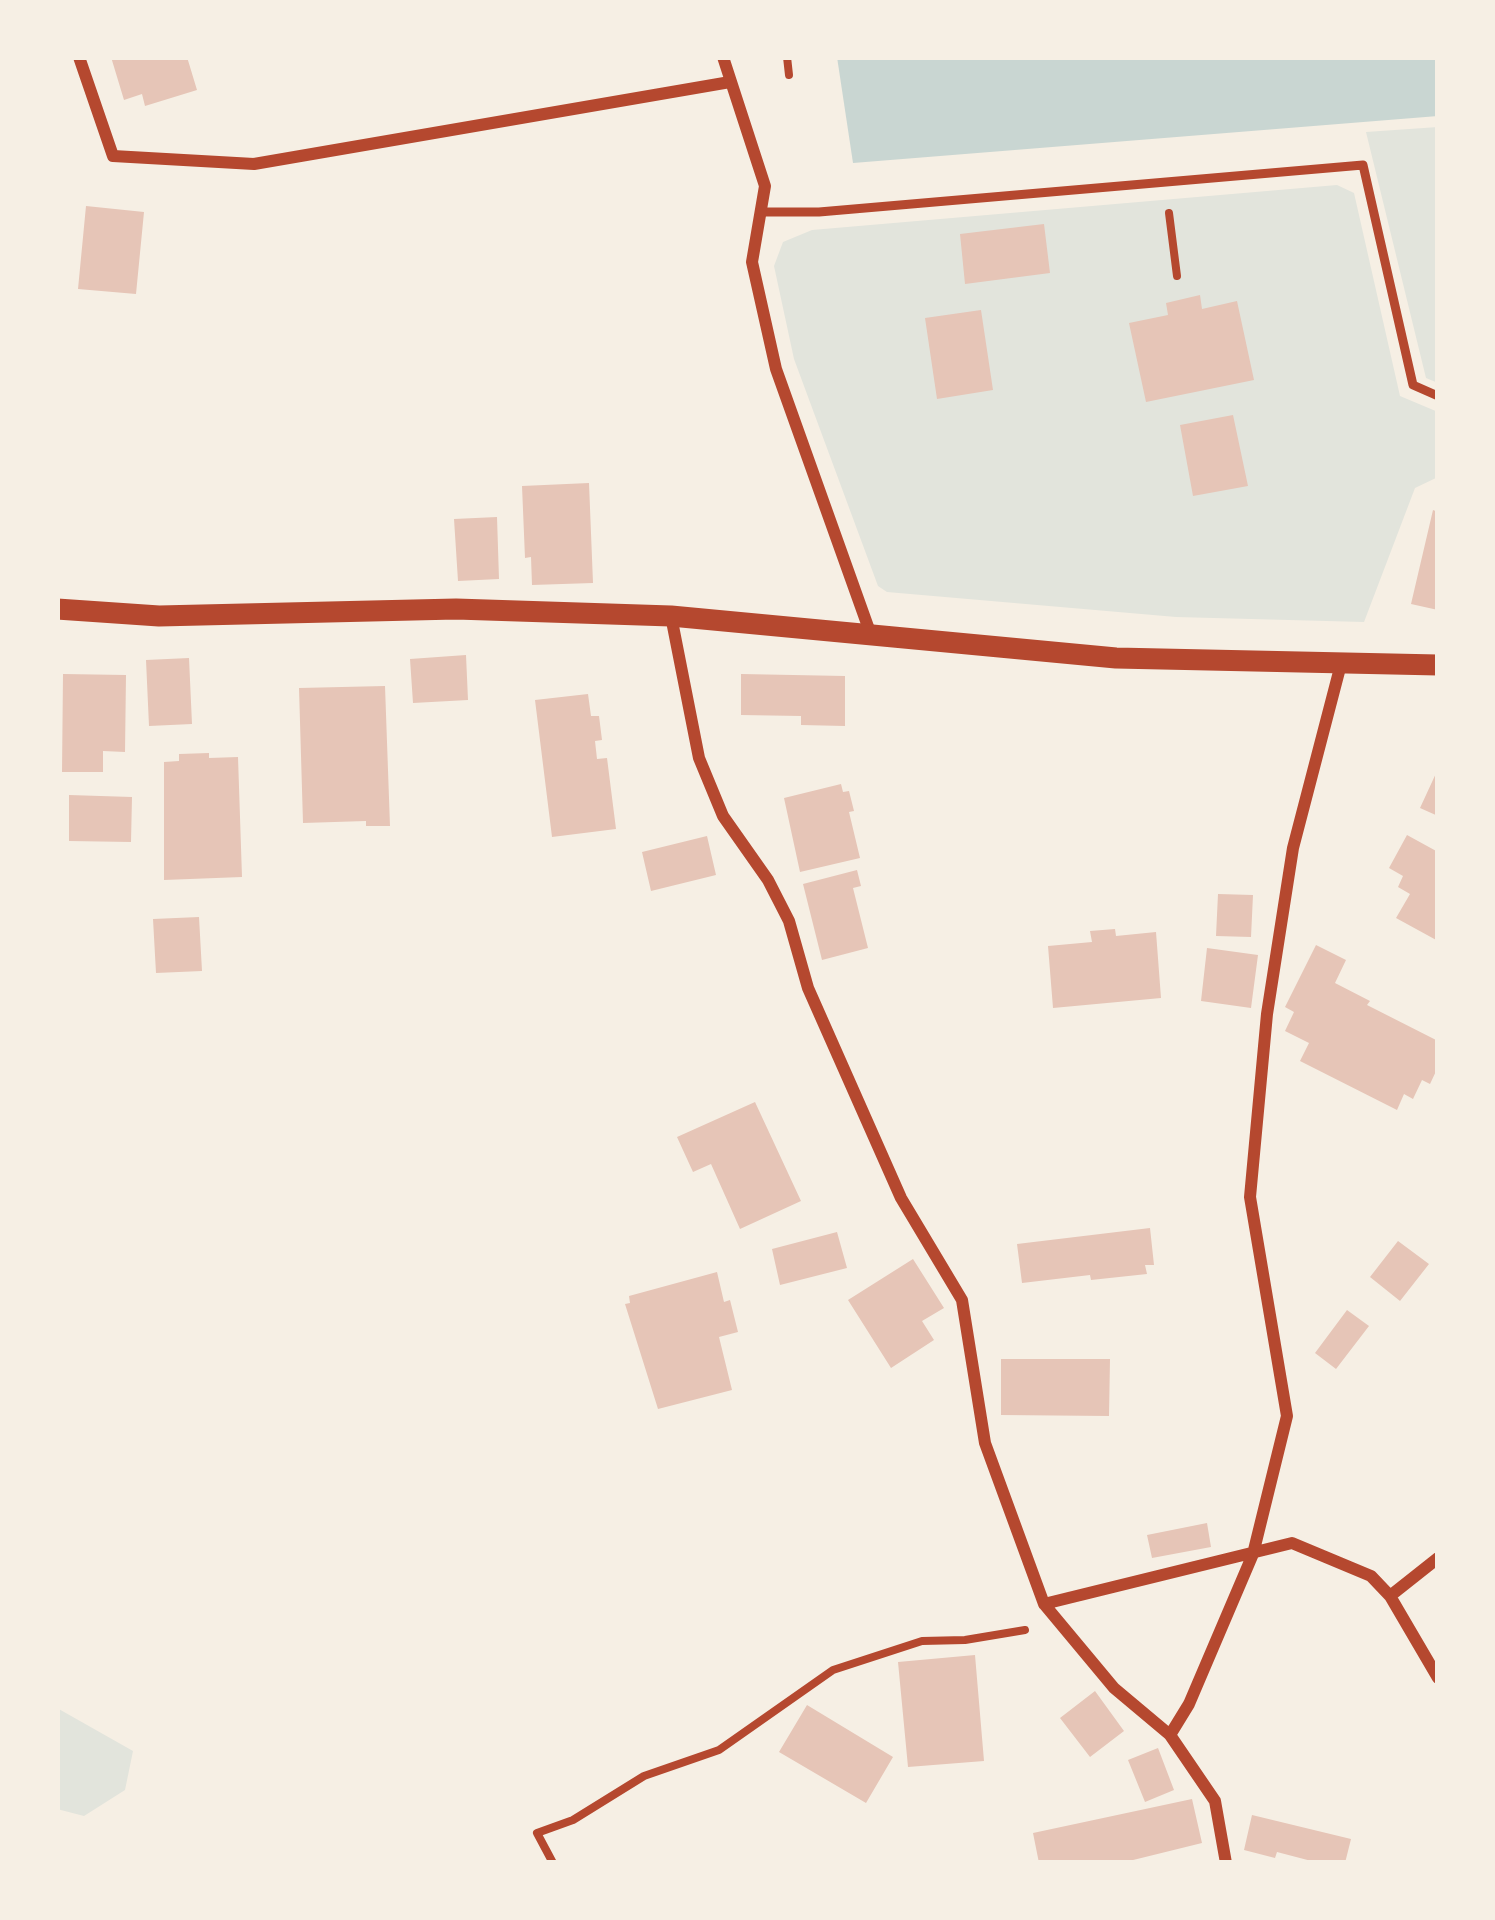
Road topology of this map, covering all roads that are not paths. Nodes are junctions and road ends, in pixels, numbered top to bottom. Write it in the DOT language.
graph roads {
  1 [pos="79,57"];
  2 [pos="723,57"];
  3 [pos="730,82"];
  4 [pos="760,212"];
  5 [pos="1438,396"];
  6 [pos="57,609"];
  7 [pos="671,616"];
  8 [pos="872,636"];
  9 [pos="1341,664"];
  10 [pos="1438,665"];
  11 [pos="1253,1554"];
  12 [pos="1438,1558"];
  13 [pos="1390,1596"];
  14 [pos="1044,1604"];
  15 [pos="1438,1678"];
  16 [pos="1170,1735"];
  17 [pos="1226,1863"];
  1 -- 3 [label="street"];
  2 -- 3 [label="street"];
  3 -- 4 [label="street"];
  4 -- 5 [label="lane"];
  4 -- 8 [label="street"];
  6 -- 7 [label="street"];
  7 -- 8 [label="street"];
  7 -- 14 [label="street"];
  8 -- 9 [label="street"];
  9 -- 10 [label="street"];
  9 -- 11 [label="street"];
  11 -- 13 [label="street"];
  11 -- 14 [label="street"];
  11 -- 16 [label="street"];
  12 -- 13 [label="street"];
  13 -- 15 [label="street"];
  14 -- 16 [label="street"];
  16 -- 17 [label="street"];
}
